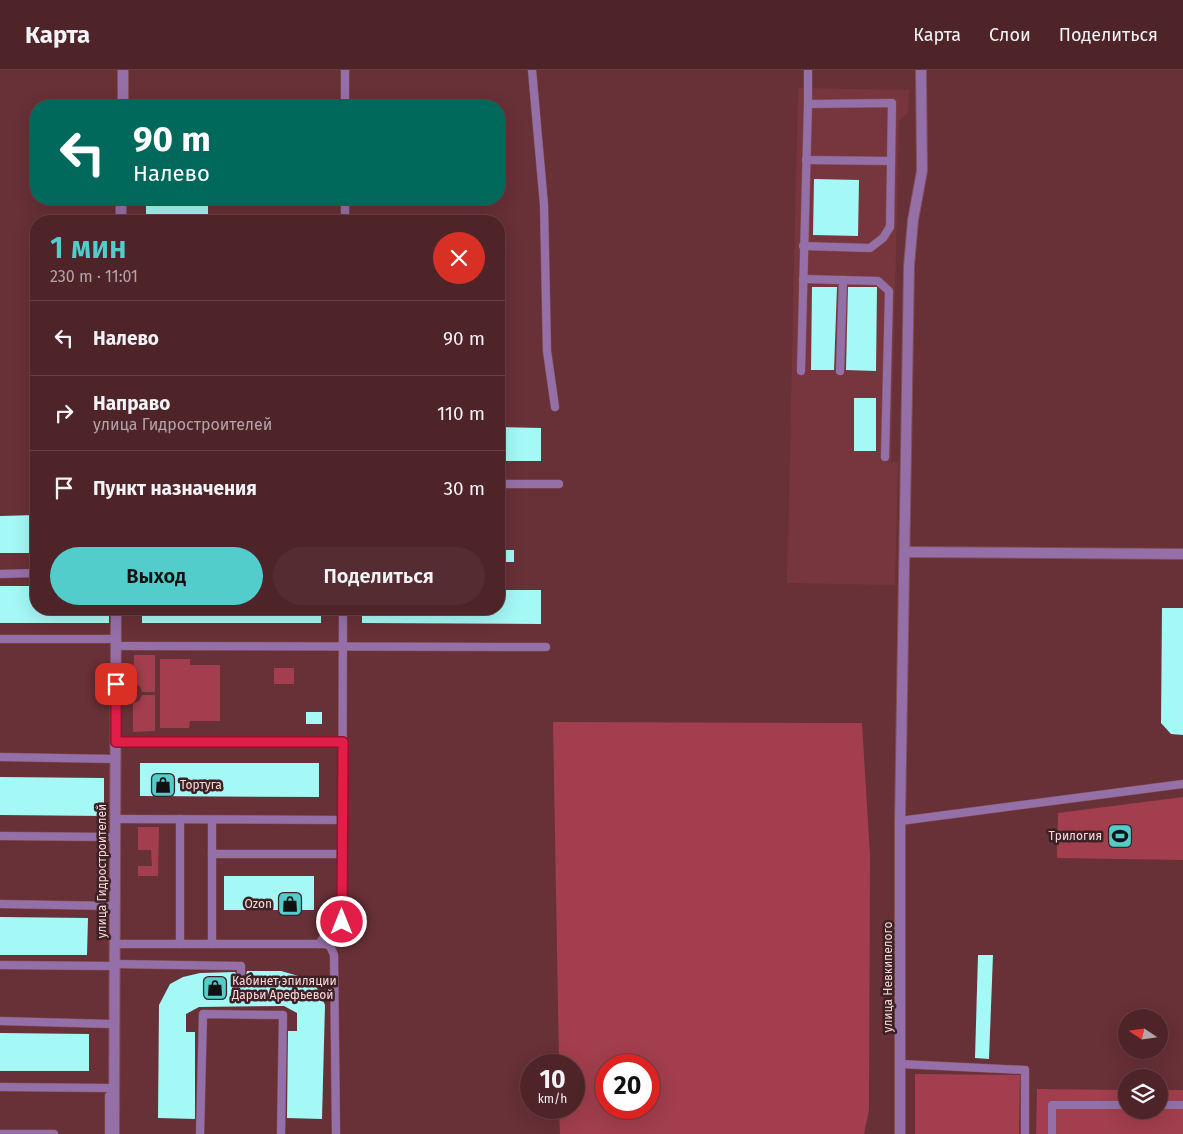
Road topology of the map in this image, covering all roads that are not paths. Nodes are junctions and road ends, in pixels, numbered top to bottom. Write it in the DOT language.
graph roads {
  1 [pos="123,70"];
  2 [pos="345,70"];
  3 [pos="532,70"];
  4 [pos="808,70"];
  5 [pos="921,70"];
  6 [pos="123,100"];
  7 [pos="345,100"];
  8 [pos="808,104"];
  9 [pos="806,160"];
  10 [pos="892,161"];
  11 [pos="803,246"];
  12 [pos="803,278"];
  13 [pos="843,280"];
  14 [pos="840,370"];
  15 [pos="801,371"];
  16 [pos="555,407"];
  17 [pos="885,457"];
  18 [pos="505,484"];
  19 [pos="559,484"];
  20 [pos="905,552"];
  21 [pos="1183,554"];
  22 [pos="0,574"];
  23 [pos="30,574"];
  24 [pos="116,615"];
  25 [pos="343,615"];
  26 [pos="0,639"];
  27 [pos="116,642"];
  28 [pos="343,646"];
  29 [pos="546,647"];
  30 [pos="116,742"];
  31 [pos="343,742"];
  32 [pos="0,757"];
  33 [pos="115,759"];
  34 [pos="1183,784"];
  35 [pos="115,819"];
  36 [pos="180,819"];
  37 [pos="212,820"];
  38 [pos="343,820"];
  39 [pos="900,821"];
  40 [pos="0,836"];
  41 [pos="115,837"];
  42 [pos="212,854"];
  43 [pos="342,854"];
  44 [pos="0,904"];
  45 [pos="115,944"];
  46 [pos="180,944"];
  47 [pos="212,944"];
  48 [pos="319,944"];
  49 [pos="0,965"];
  50 [pos="113,965"];
  51 [pos="241,972"];
  52 [pos="0,1021"];
  53 [pos="111,1024"];
  54 [pos="900,1064"];
  55 [pos="0,1087"];
  56 [pos="109,1088"];
  57 [pos="1118,1105"];
  58 [pos="1168,1105"];
  59 [pos="1183,1105"];
  60 [pos="0,1134"];
  61 [pos="54,1134"];
  62 [pos="108,1134"];
  63 [pos="114,1134"];
  64 [pos="200,1134"];
  65 [pos="281,1134"];
  66 [pos="336,1134"];
  67 [pos="900,1134"];
  68 [pos="1025,1134"];
  69 [pos="1052,1134"];
  1 -- 6 [label="street"];
  2 -- 7 [label="lane"];
  3 -- 16 [label="lane"];
  4 -- 8 [label="lane"];
  5 -- 20 [label="street, улица Невкипелого"];
  8 -- 9 [label="lane"];
  8 -- 10 [label="lane"];
  9 -- 10 [label="lane"];
  9 -- 11 [label="lane"];
  10 -- 11 [label="lane"];
  11 -- 12 [label="lane"];
  12 -- 13 [label="lane"];
  12 -- 15 [label="lane"];
  13 -- 14 [label="lane"];
  13 -- 17 [label="lane"];
  18 -- 19 [label="lane"];
  20 -- 21 [label="street"];
  20 -- 39 [label="street, улица Невкипелого"];
  22 -- 23 [label="lane"];
  24 -- 27 [label="street, улица Гидростроителей"];
  25 -- 28 [label="lane"];
  26 -- 27 [label="lane"];
  27 -- 28 [label="lane"];
  27 -- 30 [label="street, улица Гидростроителей"];
  28 -- 29 [label="lane"];
  28 -- 31 [label="lane"];
  30 -- 31 [label="lane"];
  30 -- 33 [label="street, улица Гидростроителей"];
  31 -- 38 [label="lane"];
  32 -- 33 [label="lane"];
  33 -- 35 [label="street, улица Гидростроителей"];
  34 -- 39 [label="lane"];
  35 -- 36 [label="lane"];
  35 -- 41 [label="street, улица Гидростроителей"];
  36 -- 37 [label="lane"];
  36 -- 46 [label="lane"];
  37 -- 38 [label="lane"];
  37 -- 42 [label="lane"];
  38 -- 43 [label="lane"];
  39 -- 54 [label="street, улица Невкипелого"];
  40 -- 41 [label="lane"];
  41 -- 45 [label="street, улица Гидростроителей"];
  42 -- 43 [label="lane"];
  42 -- 47 [label="lane"];
  43 -- 48 [label="lane"];
  44 -- 50 [label="lane"];
  45 -- 46 [label="lane"];
  45 -- 50 [label="street, улица Гидростроителей"];
  46 -- 47 [label="lane"];
  47 -- 48 [label="lane"];
  48 -- 66 [label="lane"];
  49 -- 50 [label="lane"];
  50 -- 51 [label="lane"];
  50 -- 53 [label="lane"];
  50 -- 63 [label="street, улица Гидростроителей"];
  52 -- 53 [label="lane"];
  53 -- 56 [label="lane"];
  54 -- 67 [label="street, улица Невкипелого"];
  54 -- 68 [label="lane"];
  55 -- 56 [label="lane"];
  56 -- 62 [label="lane"];
  57 -- 69 [label="lane"];
  58 -- 59 [label="lane"];
  60 -- 61 [label="lane"];
  64 -- 65 [label="lane"];
}
